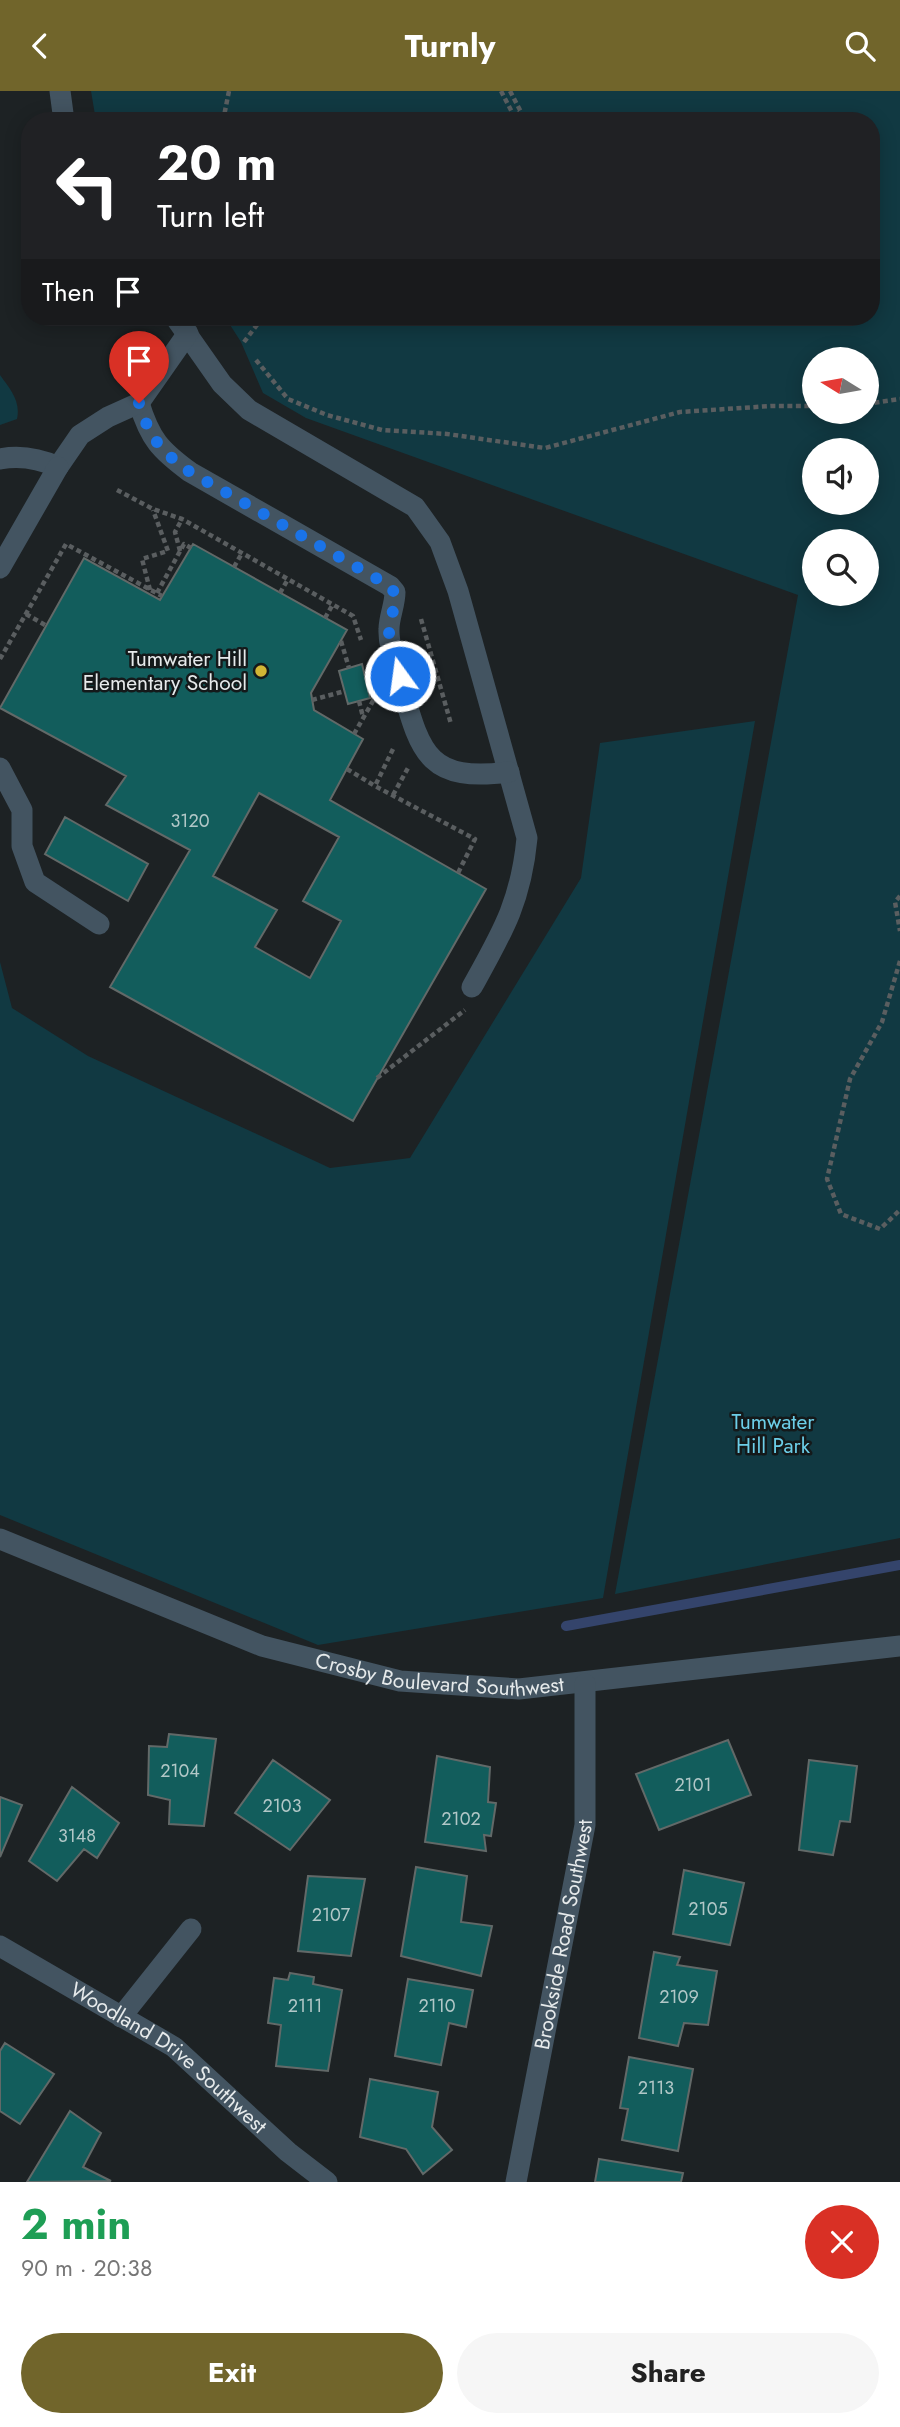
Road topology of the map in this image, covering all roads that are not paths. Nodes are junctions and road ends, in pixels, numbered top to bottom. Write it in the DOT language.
graph roads {
  1 [pos="60,91"];
  2 [pos="63,112"];
  3 [pos="181,326"];
  4 [pos="183,326"];
  5 [pos="139,403"];
  6 [pos="0,459"];
  7 [pos="58,467"];
  8 [pos="0,568"];
  9 [pos="0,768"];
  10 [pos="509,772"];
  11 [pos="99,924"];
  12 [pos="472,987"];
  13 [pos="0,1539"];
  14 [pos="900,1646"];
  15 [pos="585,1684"];
  16 [pos="191,1929"];
  17 [pos="0,1946"];
  18 [pos="121,2017"];
  19 [pos="327,2182"];
  20 [pos="516,2182"];
  1 -- 2 [label="street"];
  3 -- 5 [label="street"];
  4 -- 10 [label="street"];
  5 -- 7 [label="street"];
  5 -- 10 [label="street"];
  6 -- 7 [label="street"];
  7 -- 8 [label="street"];
  9 -- 11 [label="street"];
  10 -- 12 [label="street"];
  13 -- 15 [label="street, Crosby Boulevard Southwest"];
  14 -- 15 [label="street, Crosby Boulevard Southwest"];
  15 -- 20 [label="street, Brookside Road Southwest"];
  16 -- 18 [label="street"];
  17 -- 18 [label="street, Woodland Drive Southwest"];
  18 -- 19 [label="street, Woodland Drive Southwest"];
}
